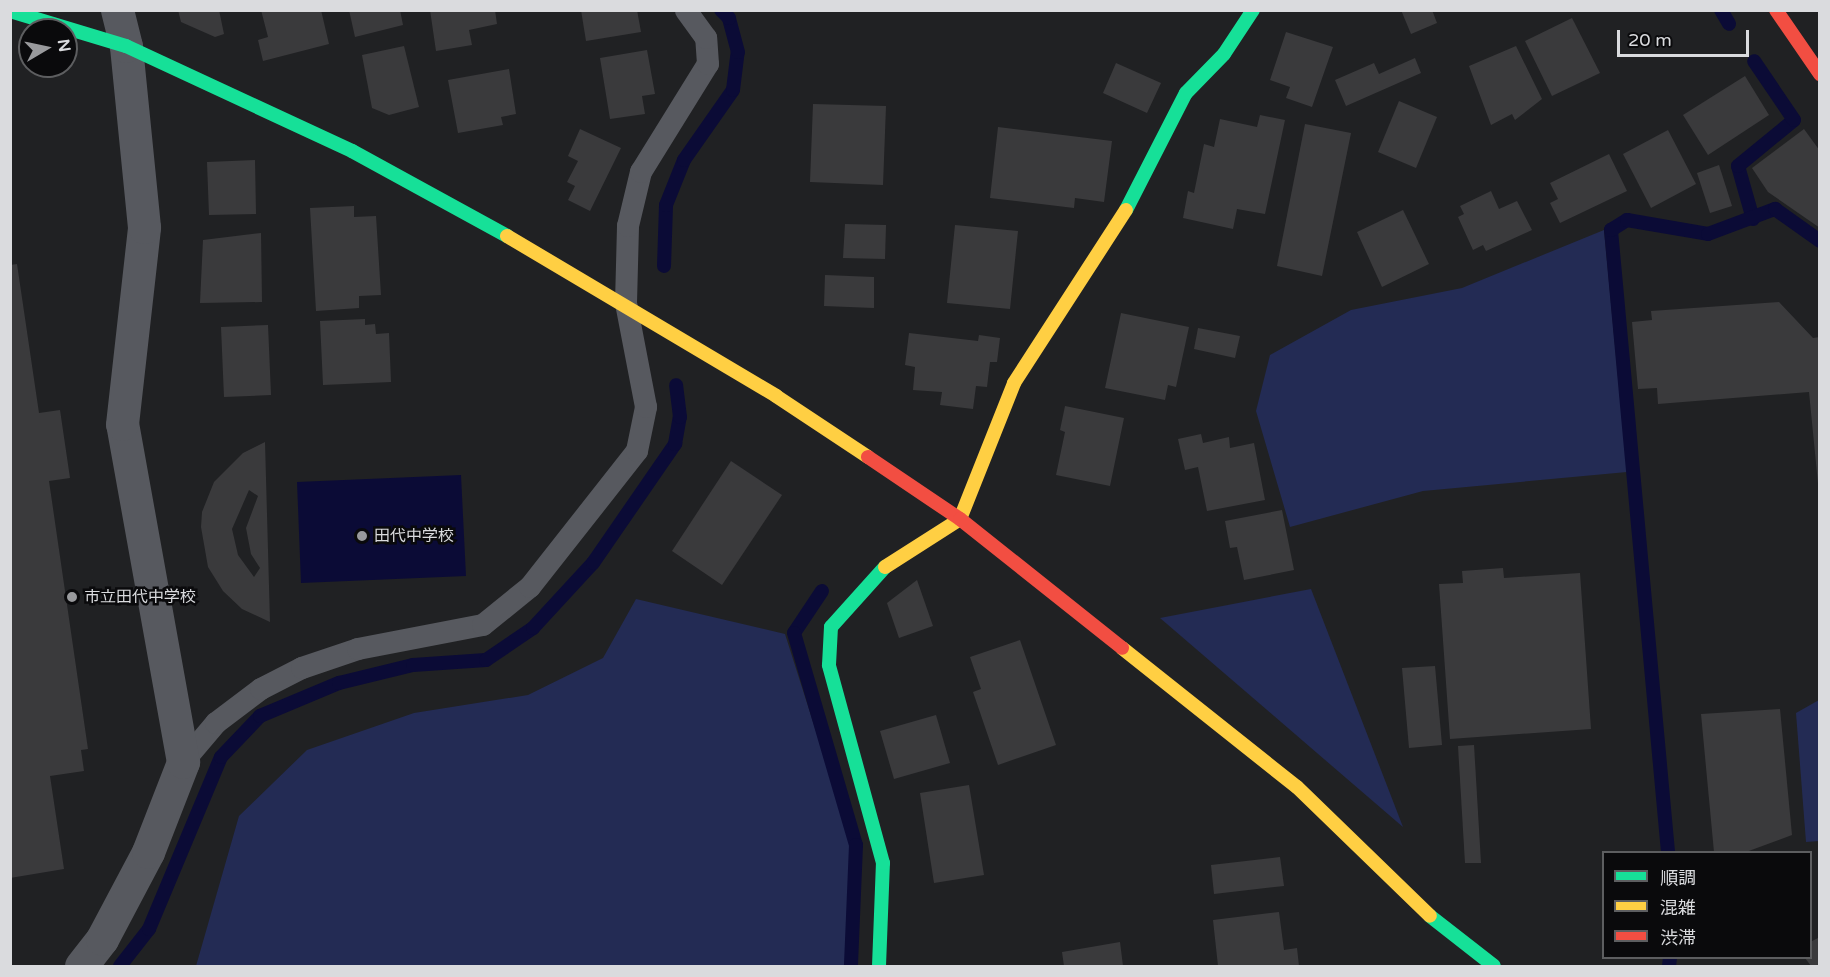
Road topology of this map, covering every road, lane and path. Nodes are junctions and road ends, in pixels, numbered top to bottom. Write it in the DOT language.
graph roads {
  1 [pos="117,10"];
  2 [pos="686,10"];
  3 [pos="1253,10"];
  4 [pos="1776,10"];
  5 [pos="10,11"];
  6 [pos="126,46"];
  7 [pos="1820,74"];
  8 [pos="626,303"];
  9 [pos="960,519"];
  10 [pos="183,762"];
  11 [pos="81,966"];
  12 [pos="879,966"];
  13 [pos="1494,966"];
  1 -- 6 [label="street"];
  2 -- 8 [label="lane"];
  3 -- 9 [label="street"];
  4 -- 7 [label="street"];
  5 -- 6 [label="street"];
  6 -- 8 [label="street"];
  6 -- 10 [label="street"];
  8 -- 9 [label="street"];
  8 -- 10 [label="lane"];
  9 -- 12 [label="street"];
  9 -- 13 [label="street"];
  10 -- 11 [label="street"];
}
